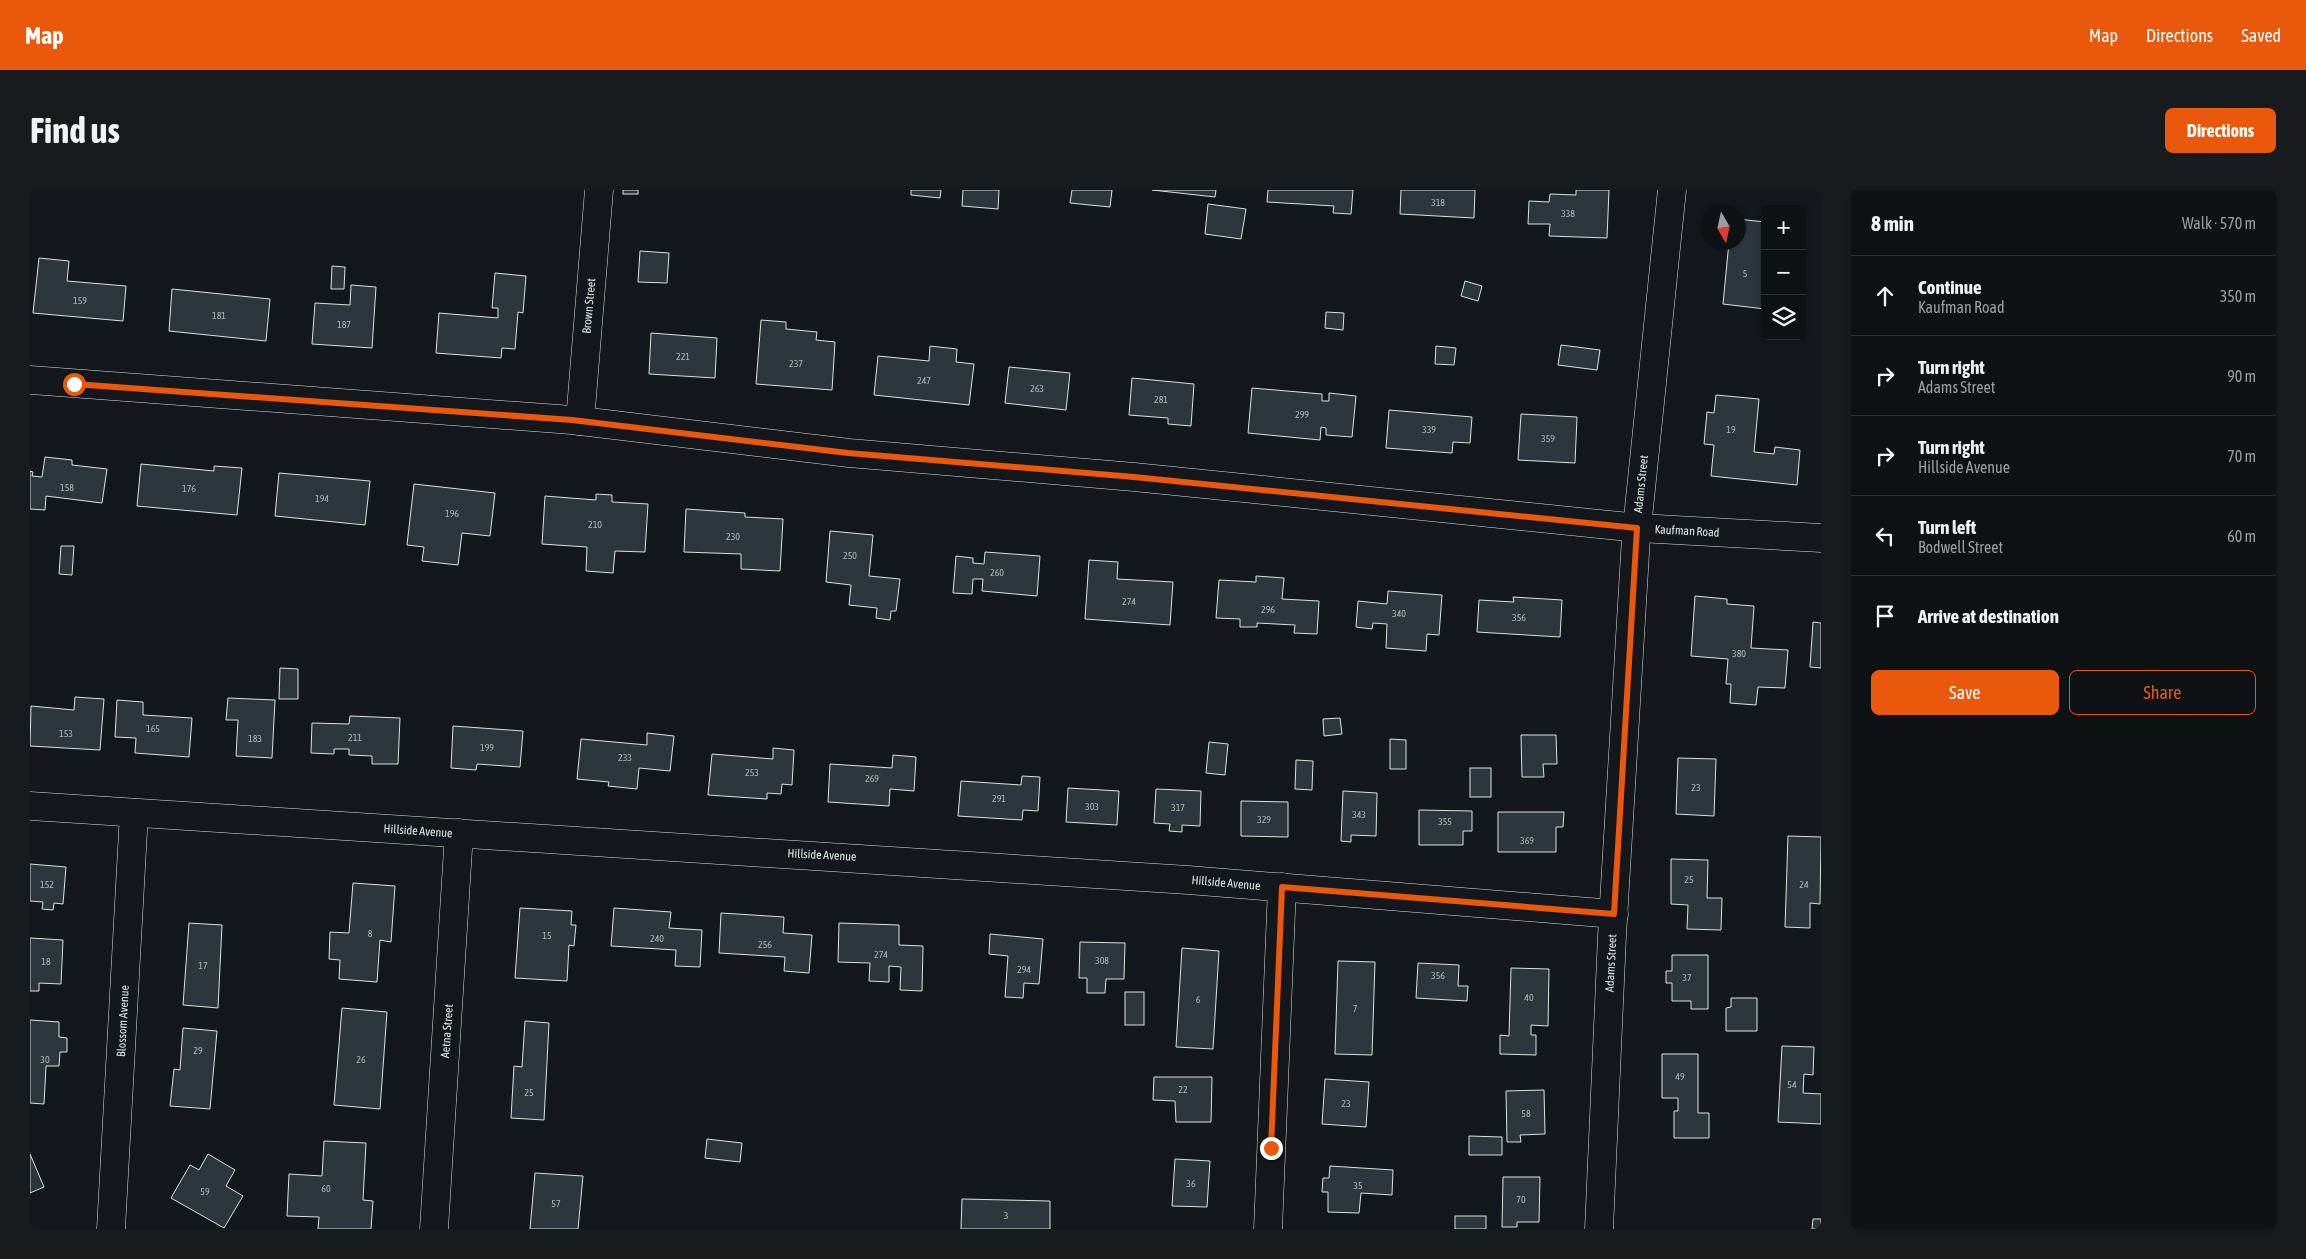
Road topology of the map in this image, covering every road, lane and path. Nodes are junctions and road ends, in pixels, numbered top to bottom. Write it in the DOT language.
graph roads {
  1 [pos="599,190"];
  2 [pos="1672,190"];
  3 [pos="30,380"];
  4 [pos="580,421"];
  5 [pos="1637,528"];
  6 [pos="1821,538"];
  7 [pos="30,806"];
  8 [pos="134,813"];
  9 [pos="459,833"];
  10 [pos="1282,887"];
  11 [pos="1614,914"];
  12 [pos="111,1229"];
  13 [pos="434,1229"];
  14 [pos="1268,1229"];
  15 [pos="1599,1229"];
  1 -- 4 [label="street, Brown Street"];
  2 -- 5 [label="street, Adams Street"];
  3 -- 4 [label="street, Kaufman Road"];
  4 -- 5 [label="street, Kaufman Road"];
  5 -- 6 [label="street, Kaufman Road"];
  5 -- 11 [label="street, Adams Street"];
  7 -- 8 [label="street, Hillside Avenue"];
  8 -- 9 [label="street, Hillside Avenue"];
  8 -- 12 [label="street, Blossom Avenue"];
  9 -- 10 [label="street, Hillside Avenue"];
  9 -- 13 [label="street, Aetna Street"];
  10 -- 11 [label="street, Hillside Avenue"];
  10 -- 14 [label="street"];
  11 -- 15 [label="street, Adams Street"];
}
